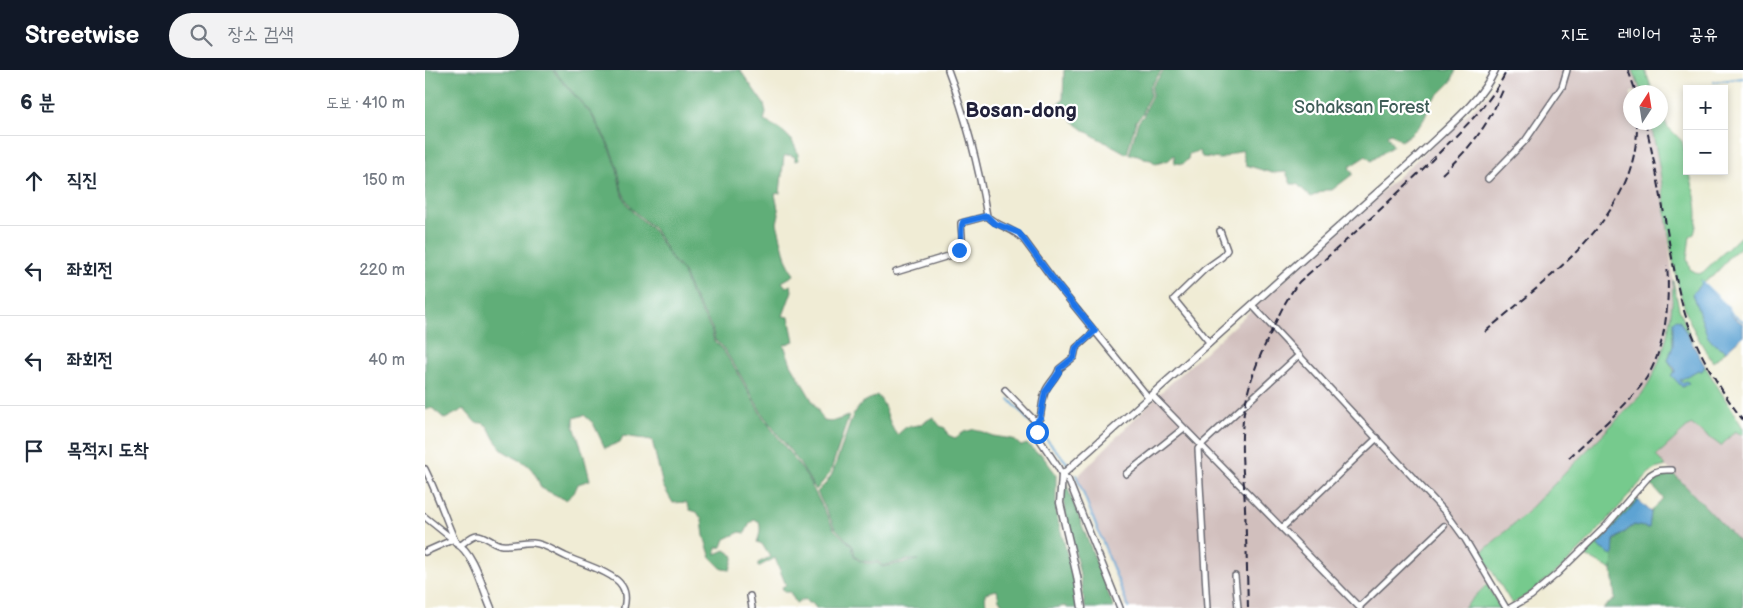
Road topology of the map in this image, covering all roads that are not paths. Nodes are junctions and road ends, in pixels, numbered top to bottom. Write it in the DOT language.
graph roads {
  1 [pos="948,70"];
  2 [pos="1495,70"];
  3 [pos="1567,70"];
  4 [pos="1488,179"];
  5 [pos="987,216"];
  6 [pos="1220,231"];
  7 [pos="896,272"];
  8 [pos="1252,305"];
  9 [pos="1095,331"];
  10 [pos="1209,342"];
  11 [pos="1299,355"];
  12 [pos="1005,390"];
  13 [pos="1151,397"];
  14 [pos="1038,420"];
  15 [pos="1184,428"];
  16 [pos="1377,438"];
  17 [pos="1201,445"];
  18 [pos="425,469"];
  19 [pos="1672,470"];
  20 [pos="1126,474"];
  21 [pos="1062,476"];
  22 [pos="425,517"];
  23 [pos="1444,526"];
  24 [pos="1282,528"];
  25 [pos="457,542"];
  26 [pos="425,552"];
  27 [pos="1235,576"];
  28 [pos="750,596"];
  29 [pos="491,608"];
  30 [pos="625,608"];
  31 [pos="752,608"];
  32 [pos="1082,608"];
  33 [pos="1120,608"];
  34 [pos="1207,608"];
  35 [pos="1237,608"];
  36 [pos="1360,608"];
  37 [pos="1508,608"];
  1 -- 5 [label="street"];
  2 -- 8 [label="street"];
  3 -- 4 [label="street"];
  5 -- 7 [label="street"];
  5 -- 9 [label="street"];
  6 -- 10 [label="street"];
  8 -- 10 [label="street"];
  8 -- 11 [label="street"];
  9 -- 13 [label="street"];
  9 -- 14 [label="street"];
  10 -- 13 [label="street"];
  11 -- 16 [label="street"];
  11 -- 17 [label="street"];
  12 -- 14 [label="street"];
  13 -- 15 [label="street"];
  13 -- 21 [label="street"];
  14 -- 21 [label="street"];
  15 -- 17 [label="street"];
  15 -- 20 [label="street"];
  16 -- 24 [label="street"];
  16 -- 37 [label="street"];
  17 -- 24 [label="street"];
  17 -- 34 [label="street"];
  18 -- 25 [label="street"];
  19 -- 37 [label="street"];
  21 -- 32 [label="street"];
  21 -- 33 [label="street"];
  22 -- 25 [label="street"];
  23 -- 36 [label="street"];
  24 -- 36 [label="street"];
  25 -- 26 [label="street"];
  25 -- 29 [label="street"];
  25 -- 30 [label="street"];
  27 -- 35 [label="street"];
  28 -- 31 [label="street"];
}
